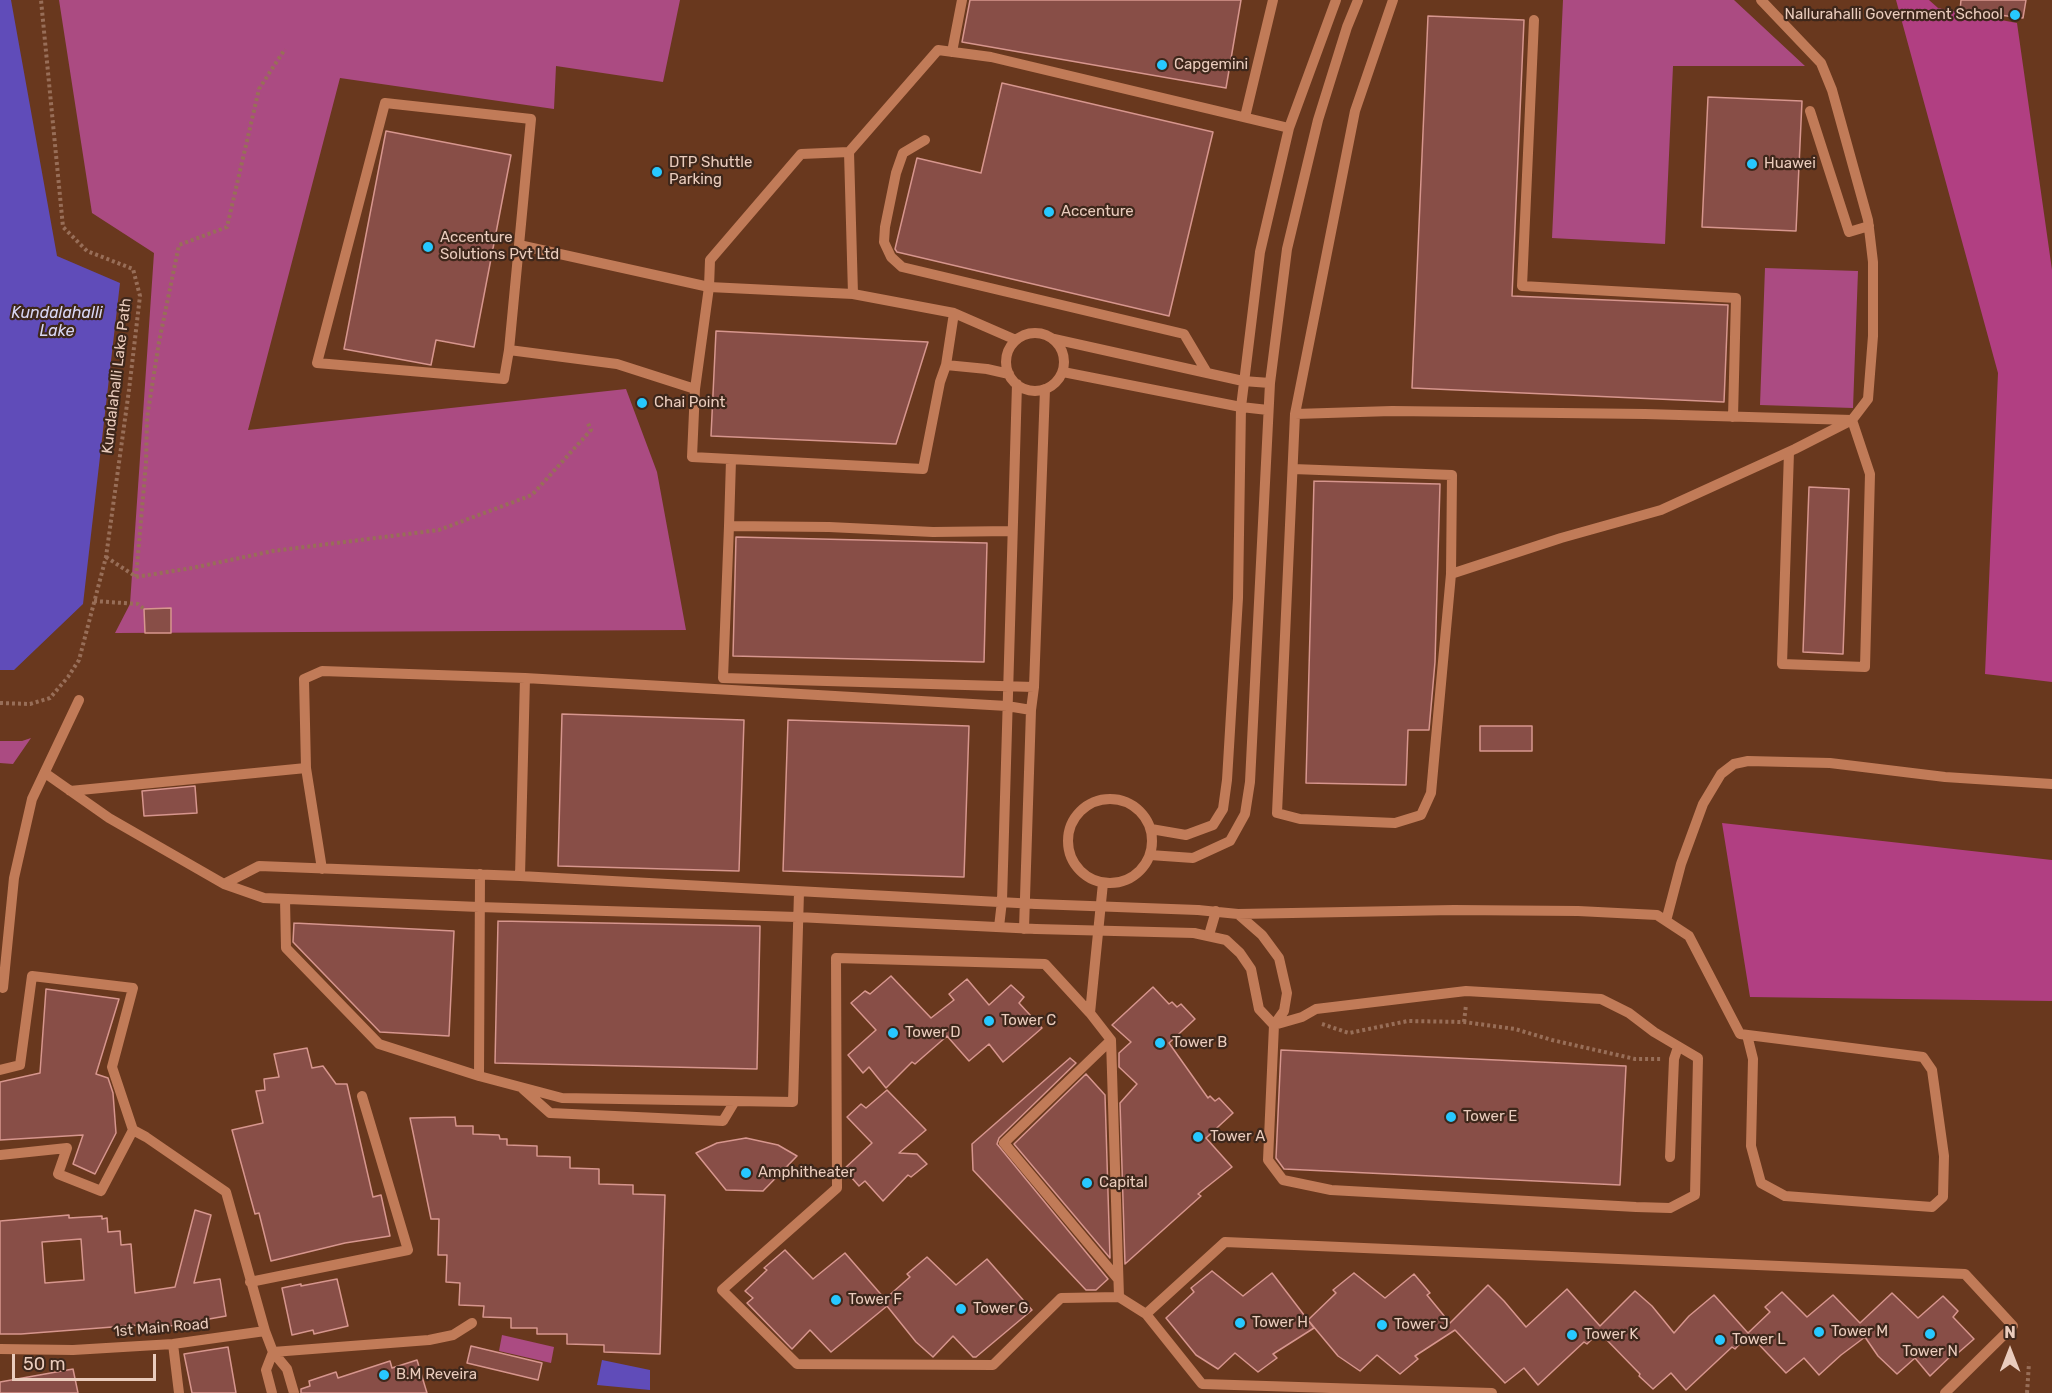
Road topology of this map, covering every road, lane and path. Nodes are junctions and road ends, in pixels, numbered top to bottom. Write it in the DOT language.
graph roads {
  1 [pos="41,0"];
  2 [pos="962,0"];
  3 [pos="1273,0"];
  4 [pos="1358,0"];
  5 [pos="1393,0"];
  6 [pos="1761,0"];
  7 [pos="1335,5"];
  8 [pos="1352,16"];
  9 [pos="1534,20"];
  10 [pos="285,49"];
  11 [pos="952,52"];
  12 [pos="1810,111"];
  13 [pos="1245,117"];
  14 [pos="1289,128"];
  15 [pos="925,140"];
  16 [pos="849,153"];
  17 [pos="1869,226"];
  18 [pos="519,245"];
  19 [pos="709,287"];
  20 [pos="853,294"];
  21 [pos="954,313"];
  22 [pos="1054,339"];
  23 [pos="1016,340"];
  24 [pos="509,350"];
  25 [pos="946,366"];
  26 [pos="1206,371"];
  27 [pos="1063,372"];
  28 [pos="1009,374"];
  29 [pos="1243,381"];
  30 [pos="1270,383"];
  31 [pos="1017,384"];
  32 [pos="695,388"];
  33 [pos="1045,389"];
  34 [pos="1241,407"];
  35 [pos="1268,410"];
  36 [pos="1295,414"];
  37 [pos="1733,417"];
  38 [pos="1852,420"];
  39 [pos="587,421"];
  40 [pos="1789,452"];
  41 [pos="731,459"];
  42 [pos="1293,469"];
  43 [pos="729,526"];
  44 [pos="1012,531"];
  45 [pos="106,557"];
  46 [pos="1451,574"];
  47 [pos="136,577"];
  48 [pos="1238,598"];
  49 [pos="94,601"];
  50 [pos="1259,601"];
  51 [pos="144,609"];
  52 [pos="525,678"];
  53 [pos="1008,686"];
  54 [pos="1034,687"];
  55 [pos="79,700"];
  56 [pos="0,703"];
  57 [pos="1007,706"];
  58 [pos="1031,710"];
  59 [pos="306,768"];
  60 [pos="45,773"];
  61 [pos="2052,784"];
  62 [pos="70,791"];
  63 [pos="1150,829"];
  64 [pos="1150,855"];
  65 [pos="322,870"];
  66 [pos="480,874"];
  67 [pos="520,876"];
  68 [pos="1104,883"];
  69 [pos="224,884"];
  70 [pos="799,892"];
  71 [pos="285,899"];
  72 [pos="1002,901"];
  73 [pos="1031,904"];
  74 [pos="479,907"];
  75 [pos="1216,911"];
  76 [pos="1238,914"];
  77 [pos="797,917"];
  78 [pos="1666,921"];
  79 [pos="999,927"];
  80 [pos="1030,929"];
  81 [pos="1209,935"];
  82 [pos="3,988"];
  83 [pos="1090,1013"];
  84 [pos="1302,1017"];
  85 [pos="1274,1025"];
  86 [pos="1747,1035"];
  87 [pos="1111,1040"];
  88 [pos="1678,1047"];
  89 [pos="1674,1059"];
  90 [pos="0,1070"];
  91 [pos="479,1076"];
  92 [pos="521,1087"];
  93 [pos="362,1096"];
  94 [pos="735,1101"];
  95 [pos="133,1130"];
  96 [pos="0,1155"];
  97 [pos="1670,1157"];
  98 [pos="1118,1279"];
  99 [pos="250,1282"];
  100 [pos="1119,1297"];
  101 [pos="1146,1314"];
  102 [pos="472,1323"];
  103 [pos="265,1331"];
  104 [pos="173,1344"];
  105 [pos="0,1349"];
  106 [pos="273,1352"];
  107 [pos="2029,1363"];
  108 [pos="179,1393"];
  109 [pos="272,1393"];
  110 [pos="294,1393"];
  111 [pos="1492,1393"];
  112 [pos="1946,1393"];
  113 [pos="2027,1393"];
  1 -- 45 [label="path, Kundalahalli Lake Path"];
  2 -- 11 [label="street"];
  3 -- 13 [label="street"];
  4 -- 8 [label="street"];
  5 -- 36 [label="street"];
  6 -- 17 [label="street"];
  7 -- 8 [label="street"];
  7 -- 14 [label="street"];
  8 -- 30 [label="street"];
  9 -- 37 [label="street"];
  10 -- 47 [label="path"];
  11 -- 13 [label="street"];
  11 -- 16 [label="street"];
  12 -- 17 [label="street"];
  13 -- 14 [label="street"];
  14 -- 29 [label="street"];
  15 -- 26 [label="street"];
  16 -- 19 [label="street"];
  16 -- 20 [label="street"];
  17 -- 38 [label="street"];
  18 -- 19 [label="street"];
  18 -- 24 [label="street"];
  18 -- 24 [label="street"];
  19 -- 20 [label="street"];
  19 -- 32 [label="street"];
  20 -- 21 [label="street"];
  21 -- 23 [label="street"];
  21 -- 25 [label="street"];
  22 -- 23 [label="street"];
  22 -- 26 [label="street"];
  22 -- 27 [label="street"];
  23 -- 28 [label="street"];
  24 -- 32 [label="street"];
  25 -- 28 [label="street"];
  25 -- 41 [label="street"];
  26 -- 29 [label="street"];
  27 -- 33 [label="street"];
  27 -- 34 [label="street"];
  28 -- 31 [label="street"];
  29 -- 30 [label="street"];
  29 -- 34 [label="street"];
  30 -- 35 [label="street"];
  31 -- 33 [label="street"];
  31 -- 44 [label="street"];
  32 -- 41 [label="street"];
  33 -- 54 [label="street"];
  34 -- 35 [label="street"];
  34 -- 48 [label="street"];
  35 -- 50 [label="street"];
  36 -- 37 [label="street"];
  36 -- 42 [label="street"];
  37 -- 38 [label="street"];
  38 -- 40 [label="street"];
  38 -- 40 [label="street"];
  39 -- 47 [label="path"];
  40 -- 46 [label="street"];
  41 -- 43 [label="street"];
  42 -- 46 [label="street"];
  42 -- 46 [label="street"];
  43 -- 44 [label="street"];
  43 -- 53 [label="street"];
  44 -- 53 [label="street"];
  45 -- 47 [label="path"];
  45 -- 49 [label="path, Kundalahalli Lake Path"];
  48 -- 50 [label="street"];
  48 -- 63 [label="street"];
  49 -- 51 [label="path"];
  49 -- 56 [label="path, Kundalahalli Lake Path"];
  50 -- 64 [label="street"];
  52 -- 57 [label="street"];
  52 -- 59 [label="street"];
  52 -- 67 [label="street"];
  53 -- 54 [label="street"];
  53 -- 57 [label="street"];
  54 -- 58 [label="street"];
  55 -- 60 [label="street"];
  57 -- 58 [label="street"];
  57 -- 72 [label="street"];
  58 -- 73 [label="street"];
  59 -- 62 [label="street"];
  59 -- 65 [label="street"];
  60 -- 62 [label="street"];
  60 -- 82 [label="street"];
  61 -- 78 [label="street"];
  62 -- 69 [label="street"];
  63 -- 64 [label="street"];
  63 -- 68 [label="street"];
  64 -- 68 [label="street"];
  65 -- 66 [label="street"];
  65 -- 69 [label="street"];
  66 -- 67 [label="street"];
  66 -- 74 [label="street"];
  67 -- 70 [label="street"];
  68 -- 83 [label="street"];
  69 -- 71 [label="street"];
  70 -- 72 [label="street"];
  70 -- 77 [label="street"];
  71 -- 74 [label="street"];
  71 -- 91 [label="street"];
  72 -- 73 [label="street"];
  72 -- 79 [label="street"];
  73 -- 75 [label="street, bridge"];
  73 -- 80 [label="street"];
  74 -- 77 [label="street"];
  74 -- 91 [label="street"];
  75 -- 76 [label="street"];
  75 -- 81 [label="street"];
  76 -- 78 [label="street"];
  76 -- 85 [label="street"];
  77 -- 79 [label="street"];
  77 -- 94 [label="street"];
  78 -- 86 [label="street"];
  79 -- 80 [label="street"];
  80 -- 81 [label="street, bridge"];
  81 -- 85 [label="street"];
  83 -- 87 [label="street"];
  83 -- 100 [label="street"];
  84 -- 85 [label="street"];
  84 -- 88 [label="street"];
  84 -- 89 [label="path"];
  85 -- 88 [label="street"];
  86 -- 86 [label="street"];
  87 -- 98 [label="street"];
  87 -- 98 [label="street"];
  88 -- 89 [label="street"];
  89 -- 97 [label="street"];
  90 -- 95 [label="street"];
  91 -- 92 [label="street"];
  92 -- 94 [label="street"];
  92 -- 94 [label="street"];
  93 -- 99 [label="street"];
  95 -- 96 [label="street"];
  95 -- 99 [label="street"];
  98 -- 100 [label="street"];
  99 -- 103 [label="street"];
  100 -- 101 [label="street"];
  101 -- 111 [label="street"];
  101 -- 112 [label="street"];
  102 -- 106 [label="street"];
  103 -- 104 [label="street, 1st Main Road"];
  103 -- 106 [label="street"];
  104 -- 105 [label="street, 1st Main Road"];
  104 -- 108 [label="street"];
  106 -- 109 [label="street"];
  106 -- 110 [label="street"];
  107 -- 113 [label="path"];
}
